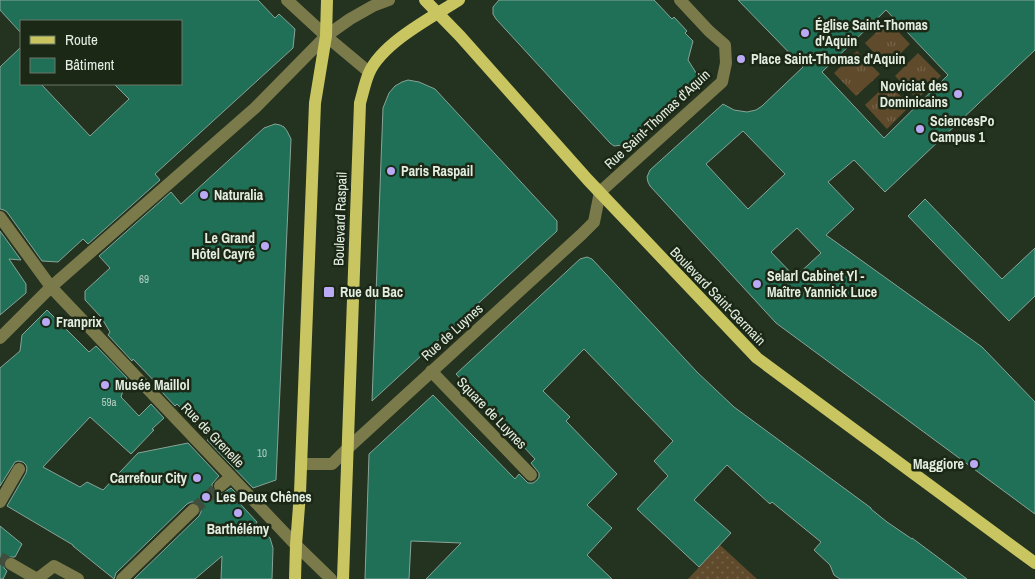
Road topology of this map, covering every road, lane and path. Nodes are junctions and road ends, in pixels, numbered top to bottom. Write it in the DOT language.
graph roads {
  1 [pos="287,0"];
  2 [pos="328,0"];
  3 [pos="389,0"];
  4 [pos="425,0"];
  5 [pos="459,0"];
  6 [pos="680,0"];
  7 [pos="438,14"];
  8 [pos="326,36"];
  9 [pos="369,72"];
  10 [pos="600,192"];
  11 [pos="0,217"];
  12 [pos="51,287"];
  13 [pos="0,338"];
  14 [pos="431,371"];
  15 [pos="347,448"];
  16 [pos="301,464"];
  17 [pos="18,469"];
  18 [pos="531,475"];
  19 [pos="231,477"];
  20 [pos="220,486"];
  21 [pos="0,502"];
  22 [pos="193,510"];
  23 [pos="296,545"];
  24 [pos="1035,563"];
  25 [pos="11,564"];
  26 [pos="78,579"];
  27 [pos="122,579"];
  28 [pos="295,579"];
  29 [pos="331,579"];
  30 [pos="343,579"];
  1 -- 8 [label="street"];
  2 -- 8 [label="main road"];
  3 -- 8 [label="street"];
  4 -- 7 [label="main road, Boulevard Saint-Germain"];
  5 -- 7 [label="main road"];
  6 -- 10 [label="street, Rue Saint-Thomas d'Aquin"];
  7 -- 9 [label="main road, Boulevard Raspail"];
  7 -- 10 [label="main road, Boulevard Saint-Germain"];
  8 -- 9 [label="street"];
  8 -- 12 [label="street"];
  8 -- 16 [label="main road"];
  9 -- 15 [label="main road, Boulevard Raspail"];
  10 -- 14 [label="street, Rue de Luynes"];
  10 -- 24 [label="main road, Boulevard Saint-Germain"];
  11 -- 12 [label="street, Rue de Grenelle"];
  12 -- 13 [label="street"];
  12 -- 19 [label="street, Rue de Grenelle"];
  14 -- 15 [label="street, Rue de Luynes"];
  14 -- 18 [label="street, Square de Luynes"];
  15 -- 16 [label="street, Rue de Luynes"];
  15 -- 30 [label="main road, Boulevard Raspail"];
  16 -- 23 [label="main road"];
  17 -- 21 [label="street"];
  19 -- 20 [label="street"];
  19 -- 23 [label="street, Rue de Grenelle"];
  22 -- 27 [label="street"];
  23 -- 28 [label="main road"];
  23 -- 29 [label="street, Rue de Grenelle"];
  25 -- 26 [label="street"];
}
